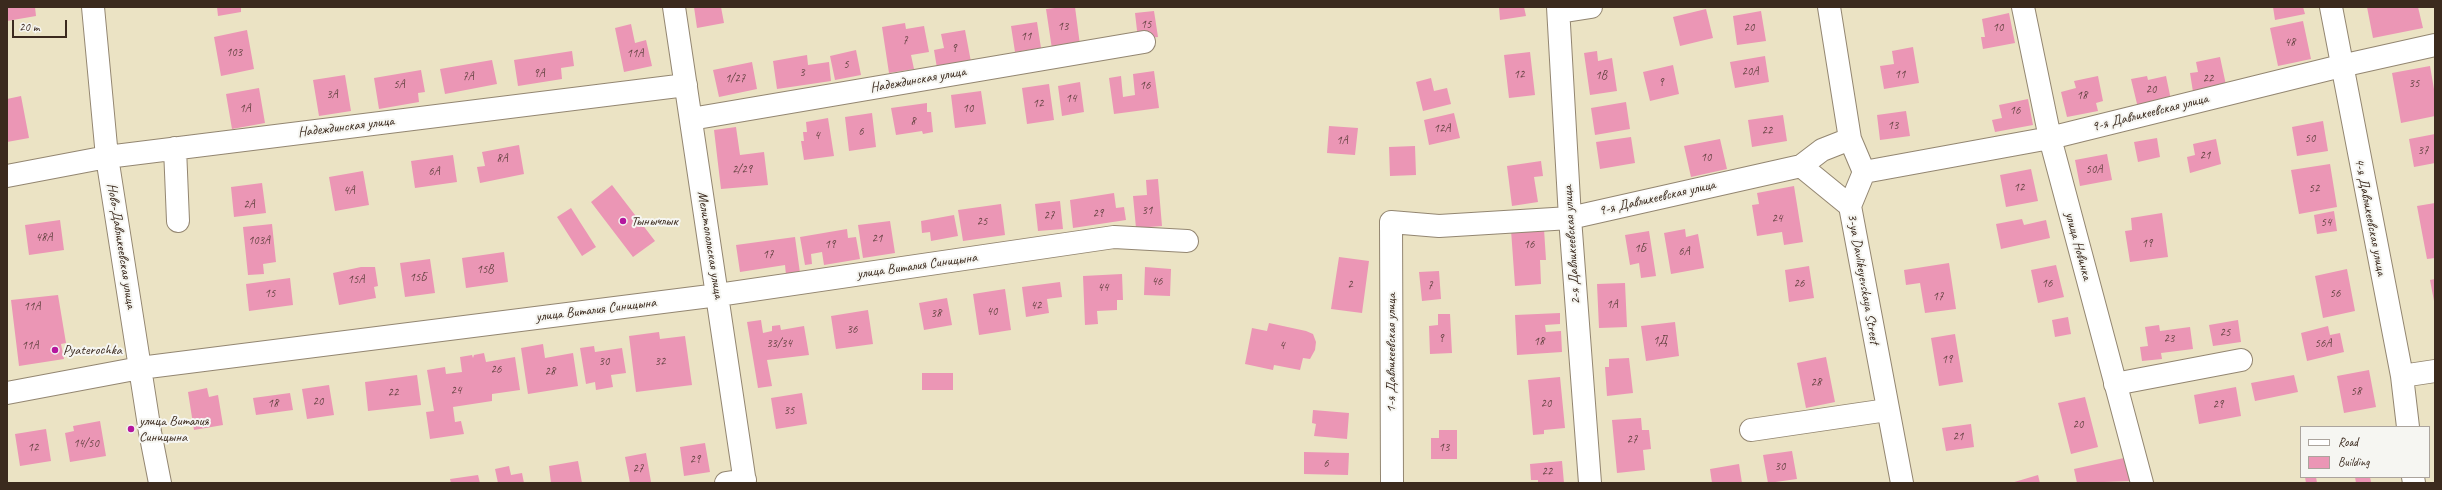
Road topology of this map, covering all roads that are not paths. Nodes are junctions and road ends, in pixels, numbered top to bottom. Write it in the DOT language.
graph roads {
  1 [pos="93,7"];
  2 [pos="674,7"];
  3 [pos="1591,7"];
  4 [pos="1829,7"];
  5 [pos="2023,7"];
  6 [pos="2331,7"];
  7 [pos="1558,9"];
  8 [pos="1144,42"];
  9 [pos="2435,45"];
  10 [pos="2341,66"];
  11 [pos="686,85"];
  12 [pos="691,119"];
  13 [pos="2050,138"];
  14 [pos="1850,139"];
  15 [pos="175,148"];
  16 [pos="107,157"];
  17 [pos="1801,166"];
  18 [pos="1864,172"];
  19 [pos="7,176"];
  20 [pos="1850,206"];
  21 [pos="1570,218"];
  22 [pos="178,221"];
  23 [pos="1391,222"];
  24 [pos="1187,241"];
  25 [pos="718,295"];
  26 [pos="2241,360"];
  27 [pos="140,368"];
  28 [pos="2435,371"];
  29 [pos="2402,376"];
  30 [pos="2115,384"];
  31 [pos="7,393"];
  32 [pos="1887,410"];
  33 [pos="2408,426"];
  34 [pos="1751,430"];
  35 [pos="739,482"];
  36 [pos="160,483"];
  37 [pos="1392,483"];
  38 [pos="1590,483"];
  39 [pos="1902,483"];
  40 [pos="2142,483"];
  1 -- 16 [label="street, Ново-Давликеевская улица"];
  2 -- 11 [label="street, Мелитопольская улица"];
  3 -- 7 [label="street"];
  4 -- 14 [label="street"];
  5 -- 13 [label="street, улица Новинка"];
  6 -- 10 [label="street, 4-я Давликеевская улица"];
  7 -- 21 [label="street, 2-я Давликеевская улица"];
  8 -- 12 [label="street, Надеждинская улица"];
  9 -- 10 [label="street, 9-я Давликеевская улица"];
  10 -- 13 [label="street, 9-я Давликеевская улица"];
  10 -- 29 [label="street, 4-я Давликеевская улица"];
  11 -- 12 [label="street, Мелитопольская улица"];
  11 -- 15 [label="street, Надеждинская улица"];
  12 -- 25 [label="street, Мелитопольская улица"];
  13 -- 18 [label="street, 9-я Давликеевская улица"];
  13 -- 30 [label="street, улица Новинка"];
  14 -- 17 [label="street, 9-я Давликеевская улица"];
  14 -- 18 [label="street"];
  15 -- 16 [label="street, Надеждинская улица"];
  15 -- 22 [label="street"];
  16 -- 19 [label="street, Надеждинская улица"];
  16 -- 27 [label="street, Ново-Давликеевская улица"];
  17 -- 20 [label="street"];
  17 -- 21 [label="street, 9-я Давликеевская улица"];
  18 -- 20 [label="street, 3-ya Davlikeyevskaya Street"];
  20 -- 32 [label="street, 3-ya Davlikeyevskaya Street"];
  21 -- 23 [label="street, 9-я Давликеевская улица"];
  21 -- 38 [label="street, 2-я Давликеевская улица"];
  23 -- 37 [label="street, 1-я Давликеевская улица"];
  24 -- 25 [label="street, улица Виталия Синицына"];
  25 -- 27 [label="street, улица Виталия Синицына"];
  25 -- 35 [label="street, Мелитопольская улица"];
  26 -- 30 [label="street"];
  27 -- 31 [label="street, улица Виталия Синицына"];
  27 -- 36 [label="street, Ново-Давликеевская улица"];
  28 -- 29 [label="street"];
  29 -- 33 [label="street, 4-я Давликеевская улица"];
  30 -- 40 [label="street, улица Новинка"];
  32 -- 34 [label="street"];
  32 -- 39 [label="street, 3-ya Davlikeyevskaya Street"];
}
